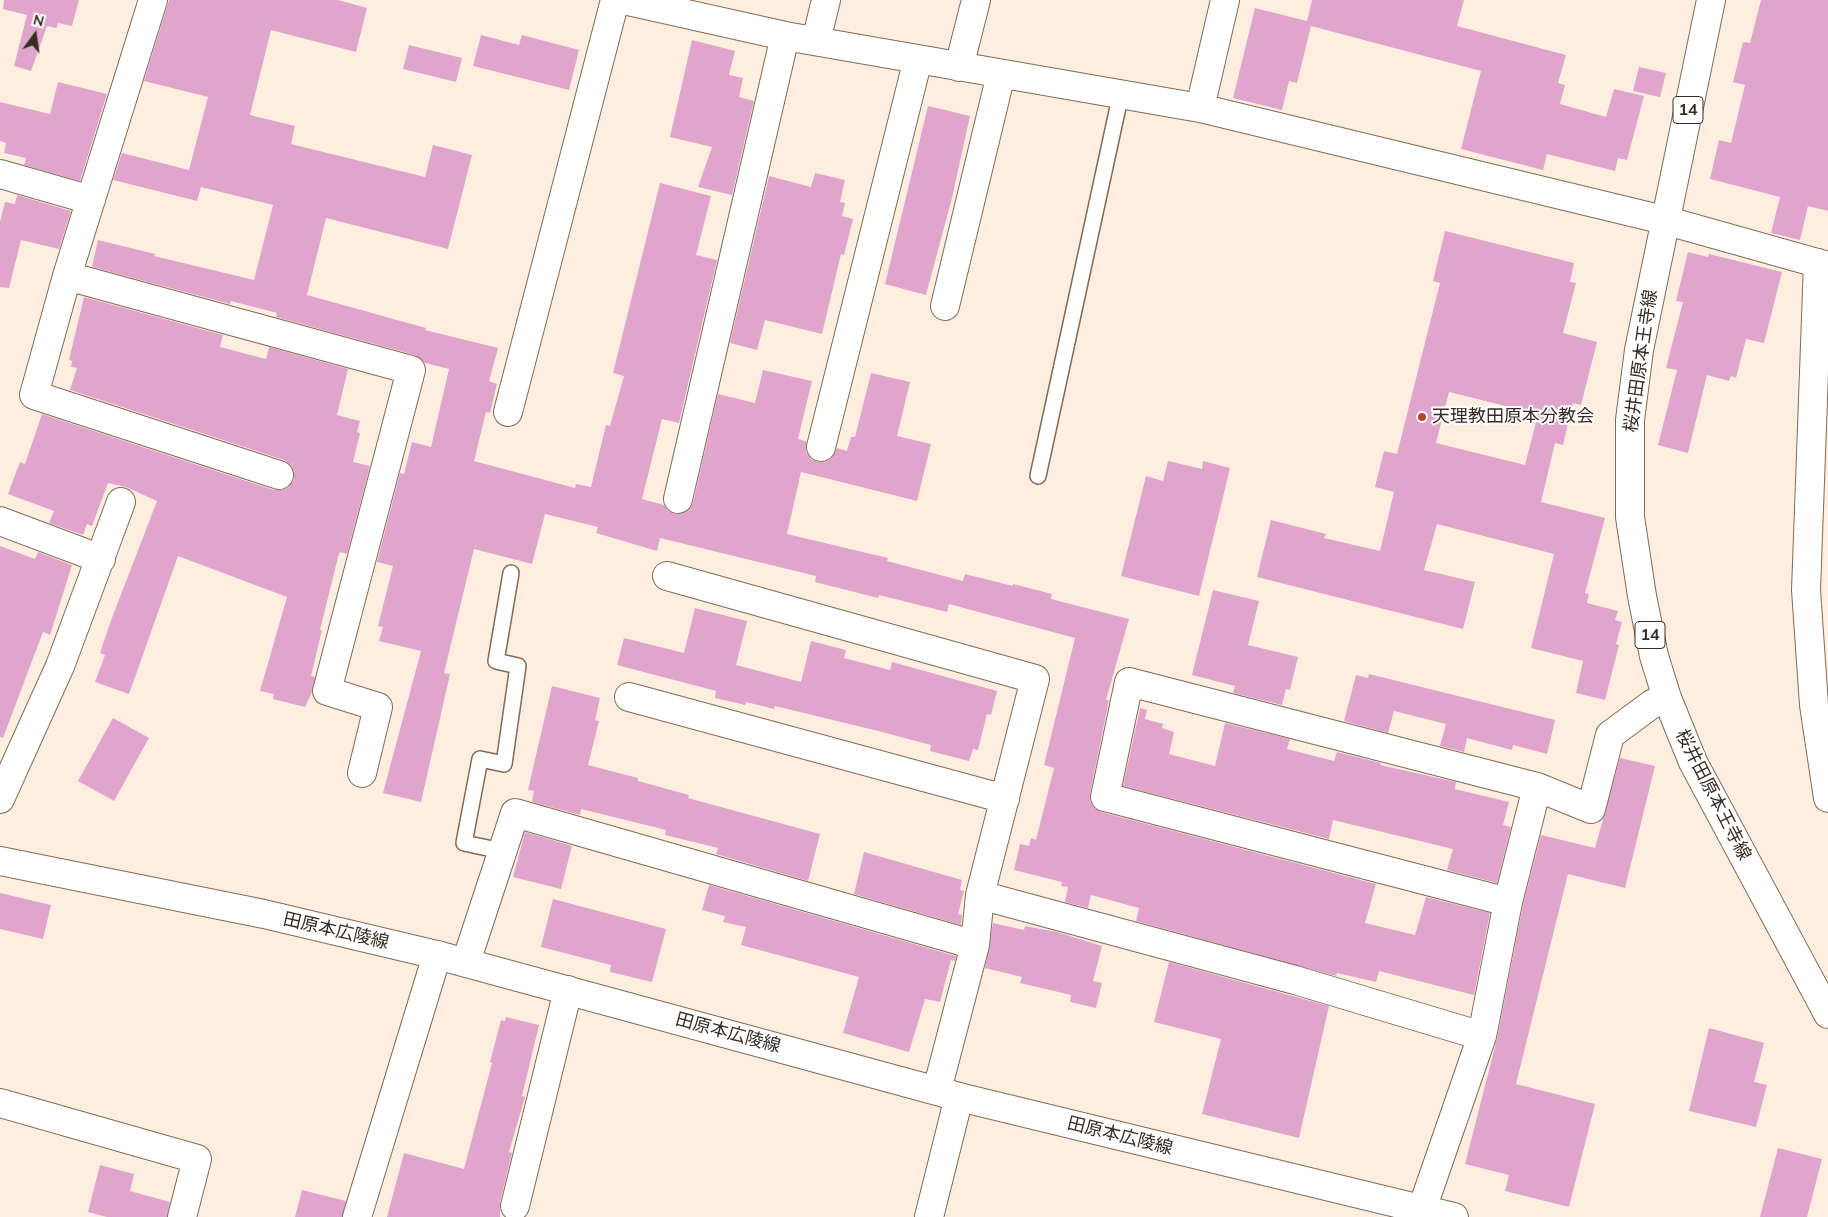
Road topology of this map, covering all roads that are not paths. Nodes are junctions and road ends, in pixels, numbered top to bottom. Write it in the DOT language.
graph roads {
  1 [pos="153,0"];
  2 [pos="615,0"];
  3 [pos="626,0"];
  4 [pos="826,0"];
  5 [pos="976,0"];
  6 [pos="1225,0"];
  7 [pos="1711,0"];
  8 [pos="680,6"];
  9 [pos="784,36"];
  10 [pos="816,42"];
  11 [pos="918,59"];
  12 [pos="959,67"];
  13 [pos="1001,74"];
  14 [pos="1121,94"];
  15 [pos="1200,108"];
  16 [pos="0,174"];
  17 [pos="91,200"];
  18 [pos="1664,220"];
  19 [pos="1823,264"];
  20 [pos="67,276"];
  21 [pos="945,306"];
  22 [pos="508,412"];
  23 [pos="820,447"];
  24 [pos="279,475"];
  25 [pos="1038,476"];
  26 [pos="678,499"];
  27 [pos="121,502"];
  28 [pos="0,521"];
  29 [pos="101,559"];
  30 [pos="511,573"];
  31 [pos="667,576"];
  32 [pos="630,697"];
  33 [pos="1667,698"];
  34 [pos="362,773"];
  35 [pos="1536,787"];
  36 [pos="1828,798"];
  37 [pos="0,799"];
  38 [pos="1005,799"];
  39 [pos="502,852"];
  40 [pos="0,861"];
  41 [pos="980,895"];
  42 [pos="1508,902"];
  43 [pos="974,945"];
  44 [pos="437,955"];
  45 [pos="466,962"];
  46 [pos="568,990"];
  47 [pos="1828,1014"];
  48 [pos="1482,1036"];
  49 [pos="948,1093"];
  50 [pos="0,1103"];
  51 [pos="515,1206"];
  52 [pos="1422,1209"];
  53 [pos="182,1217"];
  54 [pos="357,1217"];
  55 [pos="929,1217"];
  56 [pos="1454,1217"];
  1 -- 17 [label="street"];
  2 -- 22 [label="street"];
  3 -- 8 [label="street"];
  4 -- 10 [label="street"];
  5 -- 12 [label="street"];
  6 -- 15 [label="street"];
  7 -- 18 [label="street, 桜井田原本王寺線 / 14"];
  8 -- 9 [label="street"];
  9 -- 10 [label="street"];
  9 -- 26 [label="street"];
  10 -- 11 [label="street"];
  11 -- 12 [label="street"];
  11 -- 23 [label="street"];
  12 -- 13 [label="street"];
  13 -- 14 [label="street"];
  13 -- 21 [label="street"];
  14 -- 15 [label="street"];
  14 -- 25 [label="lane"];
  15 -- 18 [label="street"];
  16 -- 17 [label="street"];
  17 -- 20 [label="street"];
  18 -- 19 [label="street"];
  18 -- 33 [label="street, 桜井田原本王寺線 / 14"];
  19 -- 36 [label="street"];
  20 -- 24 [label="street"];
  20 -- 34 [label="street"];
  27 -- 29 [label="street"];
  28 -- 29 [label="street"];
  29 -- 37 [label="street"];
  30 -- 39 [label="lane"];
  31 -- 38 [label="street"];
  32 -- 38 [label="street"];
  33 -- 35 [label="street"];
  33 -- 47 [label="street, 桜井田原本王寺線 / 14"];
  35 -- 42 [label="street"];
  35 -- 42 [label="street"];
  38 -- 41 [label="street"];
  39 -- 43 [label="street"];
  39 -- 45 [label="street"];
  40 -- 44 [label="street, 田原本広陵線"];
  41 -- 43 [label="street"];
  41 -- 48 [label="street"];
  42 -- 48 [label="street"];
  43 -- 49 [label="street"];
  44 -- 45 [label="street, 田原本広陵線"];
  44 -- 54 [label="street"];
  45 -- 46 [label="street, 田原本広陵線"];
  46 -- 49 [label="street, 田原本広陵線"];
  46 -- 51 [label="street"];
  48 -- 52 [label="street"];
  49 -- 52 [label="street, 田原本広陵線"];
  49 -- 55 [label="street"];
  50 -- 53 [label="street"];
  52 -- 56 [label="street, 田原本広陵線"];
}
